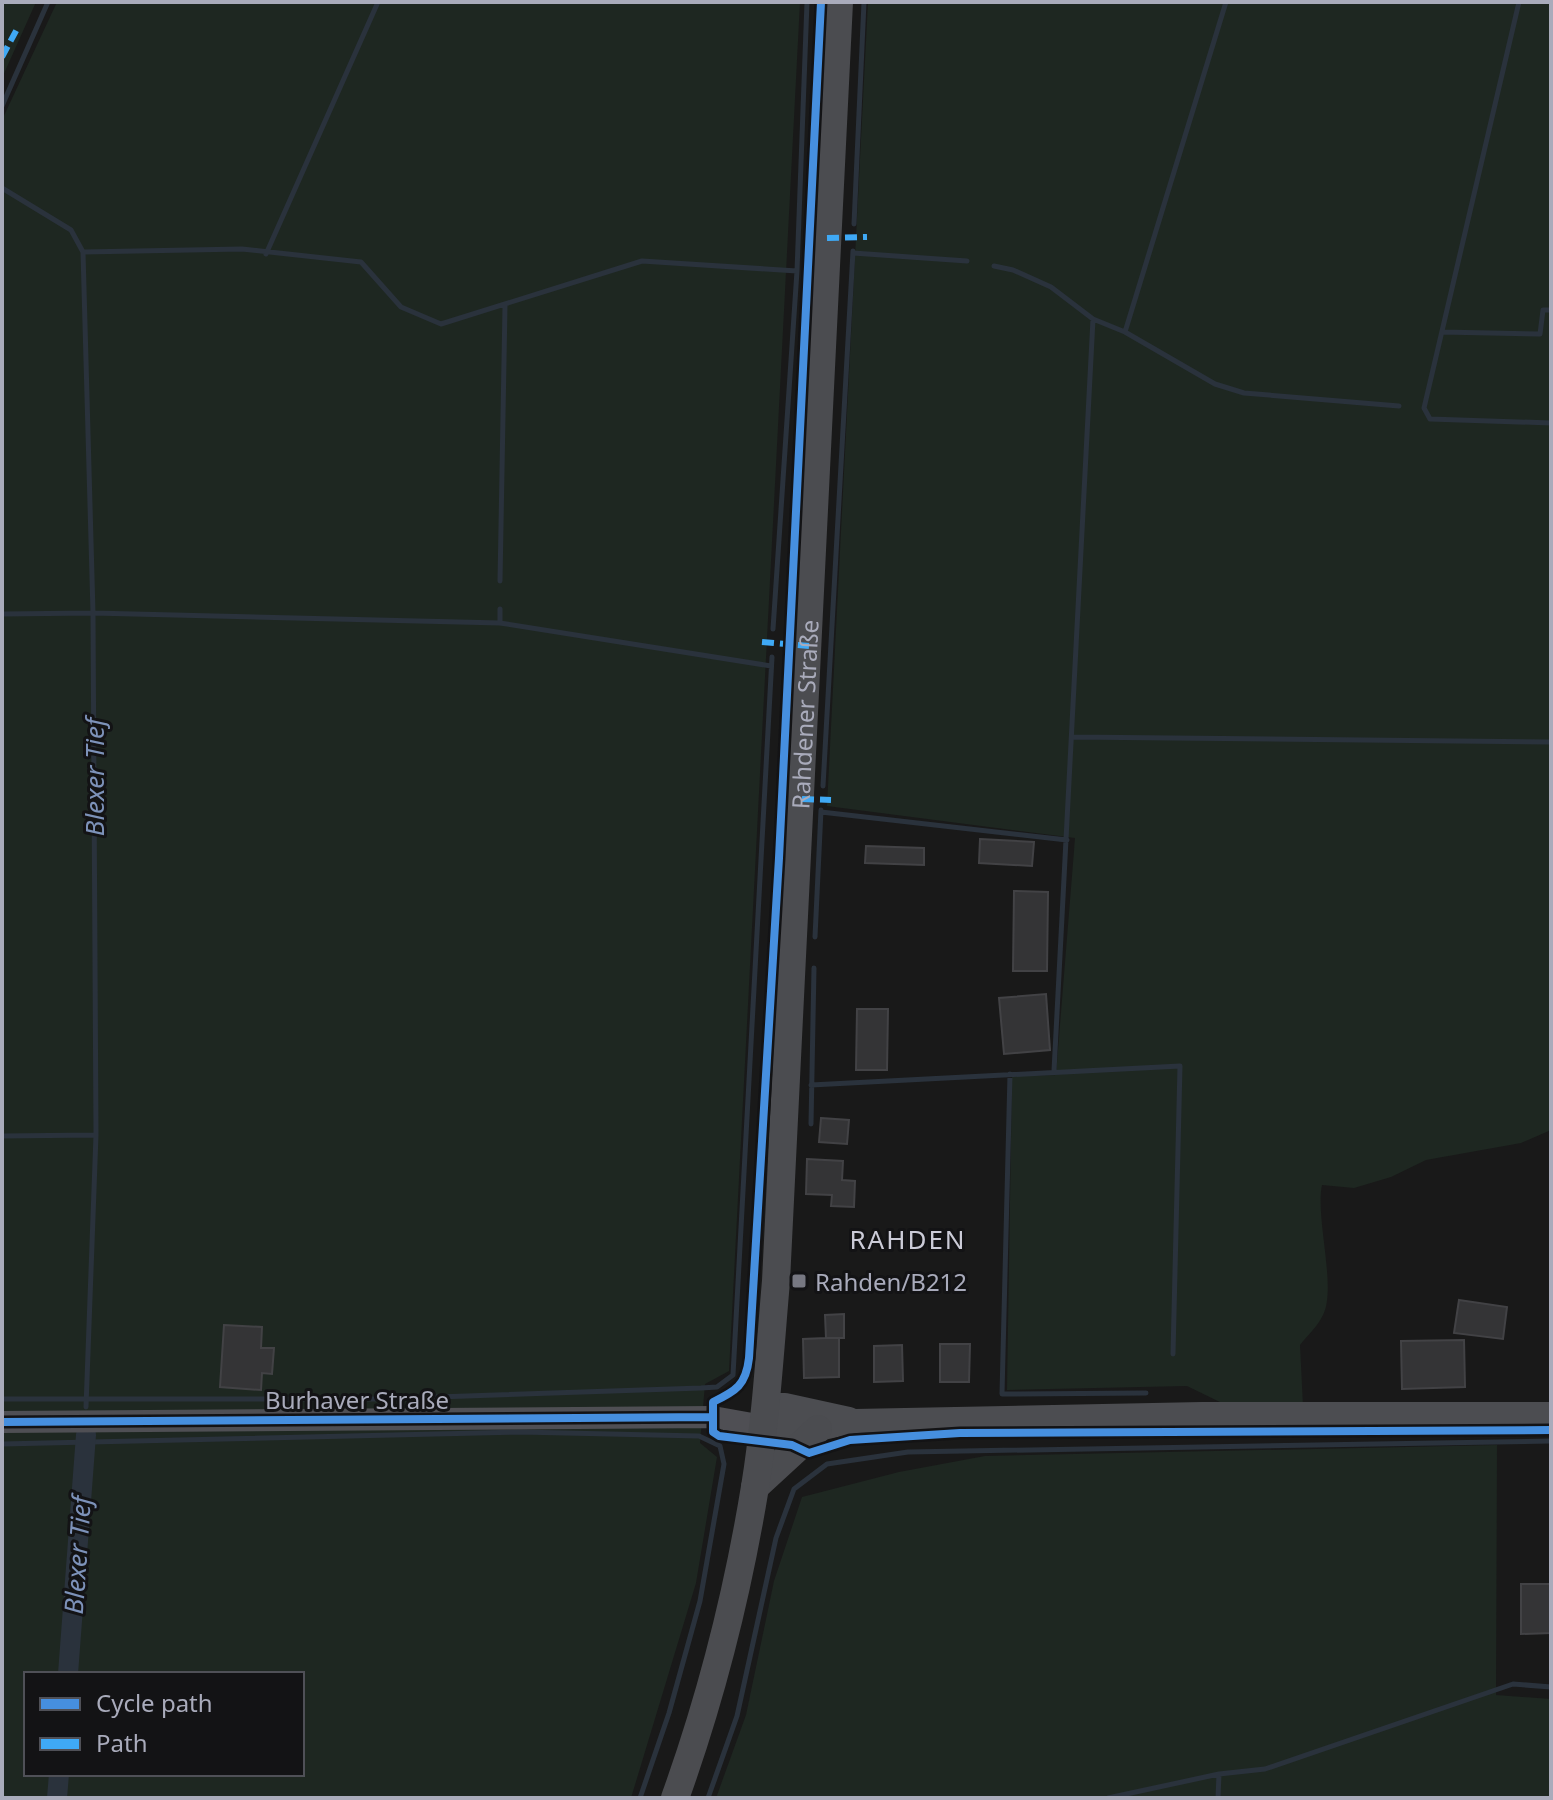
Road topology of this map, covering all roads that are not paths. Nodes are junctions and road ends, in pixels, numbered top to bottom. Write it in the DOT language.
graph roads {
  1 [pos="839,2"];
  2 [pos="1551,1414"];
  3 [pos="764,1416"];
  4 [pos="855,1421"];
  5 [pos="2,1422"];
  6 [pos="818,1429"];
  7 [pos="755,1487"];
  8 [pos="675,1798"];
  1 -- 3 [label="main road, Rahdener Straße"];
  2 -- 4 [label="main road, Burhaver Straße"];
  3 -- 4 [label="main road, Burhaver Straße"];
  3 -- 5 [label="street, Burhaver Straße"];
  3 -- 6 [label="main road, Burhaver Straße"];
  3 -- 7 [label="main road, Rahdener Straße"];
  4 -- 6 [label="main road, Burhaver Straße"];
  6 -- 7 [label="main road"];
  7 -- 8 [label="main road, Rahdener Straße"];
}
